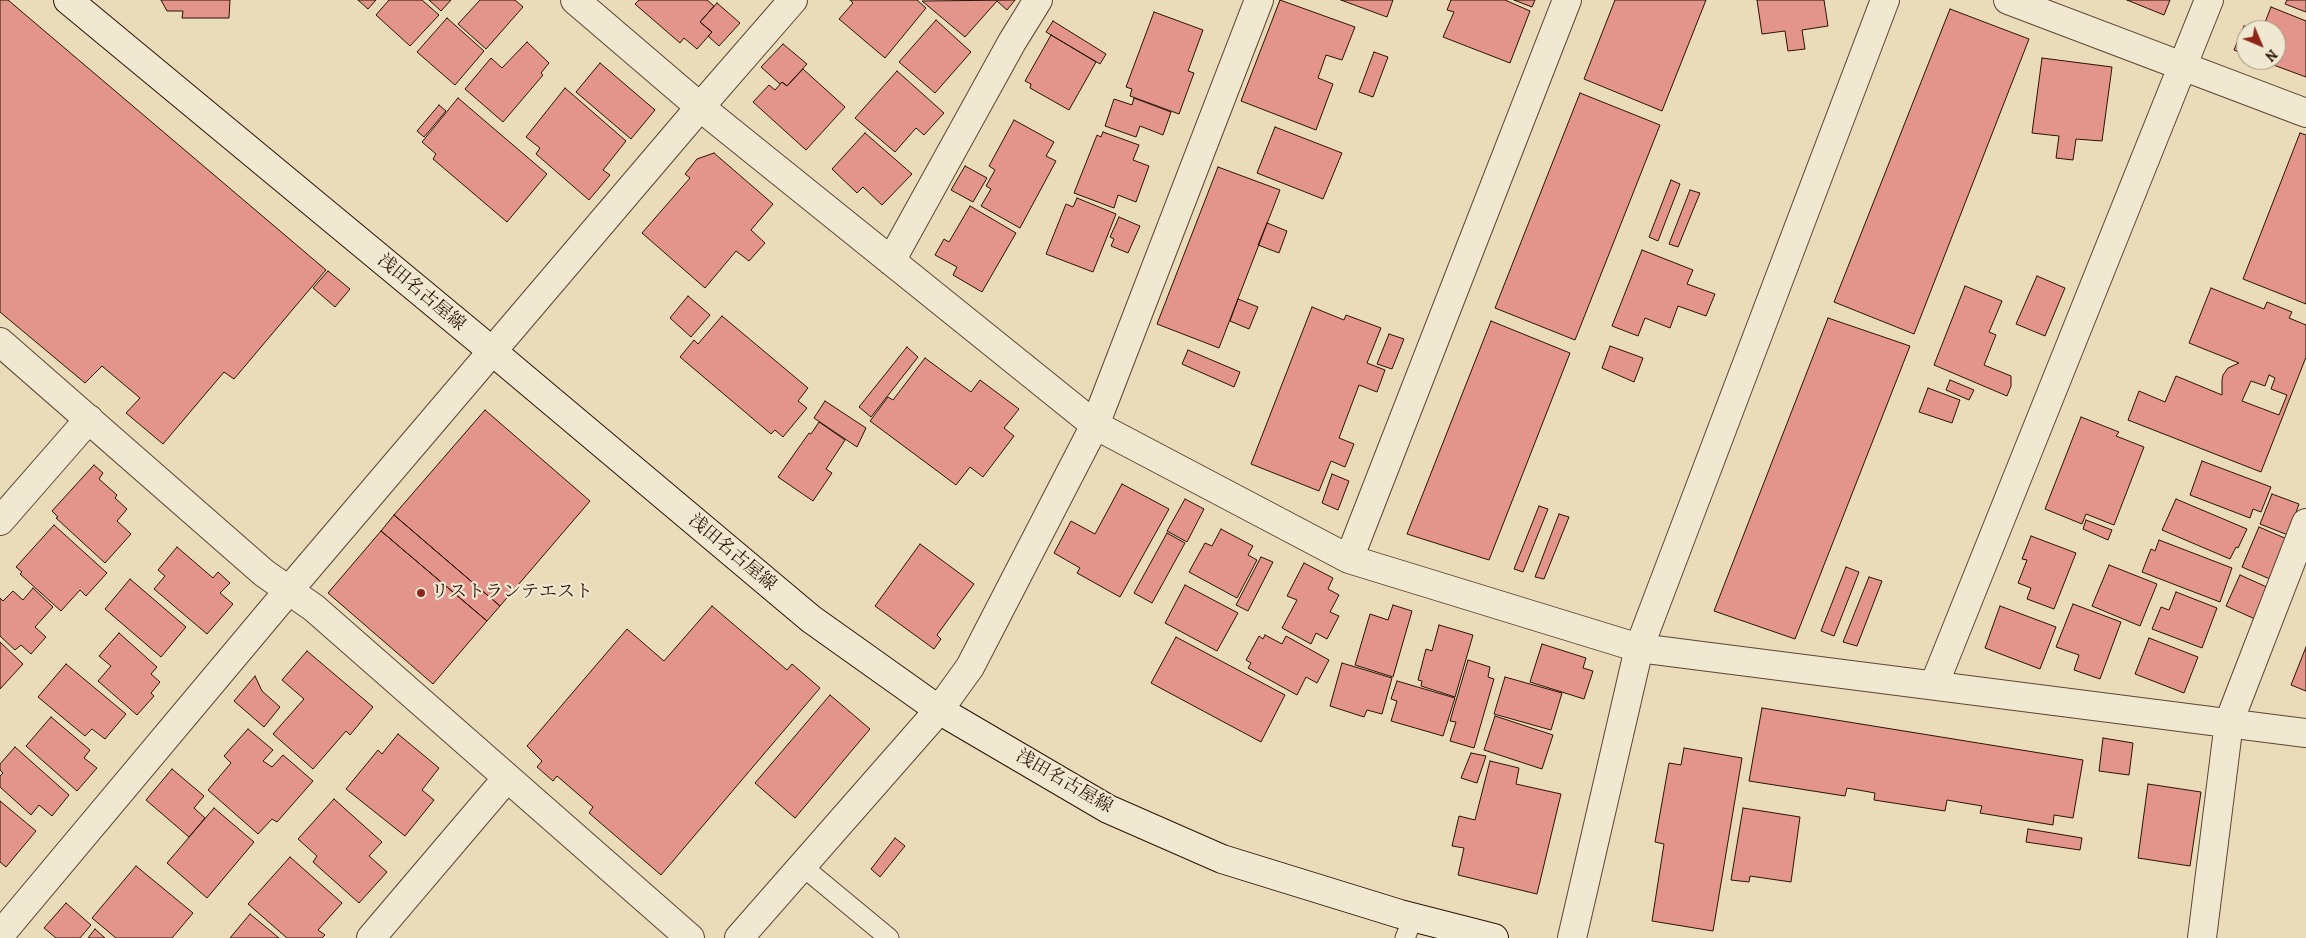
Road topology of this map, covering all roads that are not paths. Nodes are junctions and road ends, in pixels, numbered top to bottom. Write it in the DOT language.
graph roads {
  1 [pos="68,0"];
  2 [pos="575,0"];
  3 [pos="793,0"];
  4 [pos="1038,0"];
  5 [pos="1259,0"];
  6 [pos="1567,0"];
  7 [pos="1885,0"];
  8 [pos="2008,0"];
  9 [pos="2209,0"];
  10 [pos="2184,66"];
  11 [pos="700,107"];
  12 [pos="2306,113"];
  13 [pos="891,261"];
  14 [pos="0,342"];
  15 [pos="492,351"];
  16 [pos="89,419"];
  17 [pos="1095,425"];
  18 [pos="0,521"];
  19 [pos="2306,523"];
  20 [pos="1349,559"];
  21 [pos="289,590"];
  22 [pos="1639,648"];
  23 [pos="1934,685"];
  24 [pos="940,710"];
  25 [pos="2229,722"];
  26 [pos="2306,733"];
  27 [pos="507,778"];
  28 [pos="802,866"];
  29 [pos="1409,928"];
  30 [pos="0,934"];
  31 [pos="370,938"];
  32 [pos="690,938"];
  33 [pos="739,938"];
  34 [pos="888,938"];
  35 [pos="1494,938"];
  36 [pos="1572,938"];
  37 [pos="2202,938"];
  1 -- 15 [label="street, 浅田名古屋線"];
  2 -- 11 [label="street"];
  3 -- 11 [label="street"];
  4 -- 13 [label="street"];
  5 -- 17 [label="street"];
  6 -- 20 [label="street"];
  7 -- 22 [label="street"];
  8 -- 10 [label="street"];
  9 -- 10 [label="street"];
  10 -- 12 [label="street"];
  10 -- 23 [label="street"];
  11 -- 13 [label="street"];
  11 -- 15 [label="street"];
  13 -- 17 [label="street"];
  14 -- 16 [label="street"];
  15 -- 21 [label="street"];
  15 -- 24 [label="street, 浅田名古屋線"];
  16 -- 18 [label="street"];
  16 -- 21 [label="street"];
  17 -- 20 [label="street"];
  17 -- 24 [label="street"];
  19 -- 25 [label="street"];
  20 -- 22 [label="street"];
  21 -- 27 [label="street"];
  21 -- 30 [label="street"];
  22 -- 23 [label="street"];
  22 -- 36 [label="street"];
  23 -- 25 [label="street"];
  24 -- 28 [label="street"];
  24 -- 29 [label="street, 浅田名古屋線"];
  25 -- 26 [label="street"];
  25 -- 37 [label="street"];
  27 -- 31 [label="street"];
  27 -- 32 [label="street"];
  28 -- 33 [label="street"];
  28 -- 34 [label="lane"];
  29 -- 35 [label="street, 浅田名古屋線"];
}
